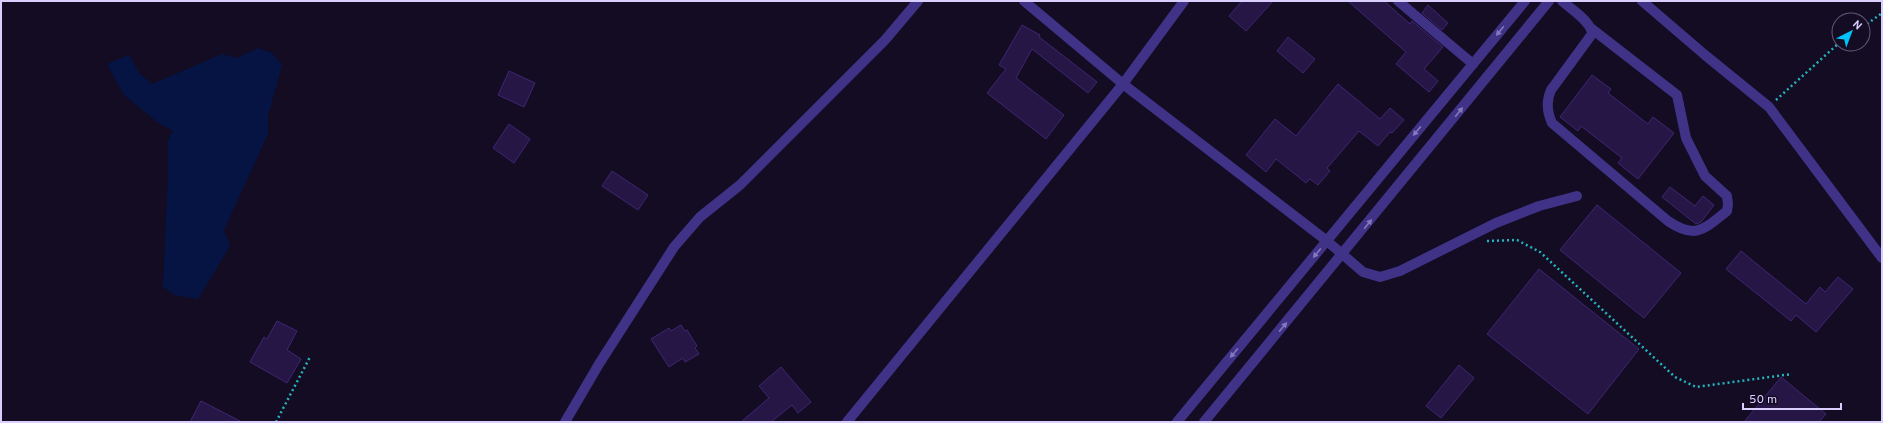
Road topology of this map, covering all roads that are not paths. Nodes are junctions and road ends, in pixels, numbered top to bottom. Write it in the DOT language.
graph roads {
  1 [pos="918,1"];
  2 [pos="1024,1"];
  3 [pos="1184,1"];
  4 [pos="1398,1"];
  5 [pos="1525,1"];
  6 [pos="1549,1"];
  7 [pos="1562,1"];
  8 [pos="1642,1"];
  9 [pos="1592,29"];
  10 [pos="1473,64"];
  11 [pos="1123,84"];
  12 [pos="1577,196"];
  13 [pos="1327,241"];
  14 [pos="1343,254"];
  15 [pos="1882,258"];
  16 [pos="564,422"];
  17 [pos="847,422"];
  18 [pos="1177,422"];
  19 [pos="1204,422"];
  1 -- 16 [label="street"];
  2 -- 11 [label="street"];
  3 -- 11 [label="street"];
  4 -- 10 [label="street"];
  5 -- 10 [label="street, one-way"];
  14 -- 6 [label="street, one-way"];
  7 -- 9 [label="street"];
  8 -- 15 [label="street"];
  9 -- 9 [label="street"];
  10 -- 13 [label="street, one-way"];
  11 -- 13 [label="street"];
  11 -- 17 [label="street"];
  12 -- 14 [label="street"];
  13 -- 14 [label="street"];
  13 -- 18 [label="street, one-way"];
  19 -- 14 [label="street, one-way"];
}
